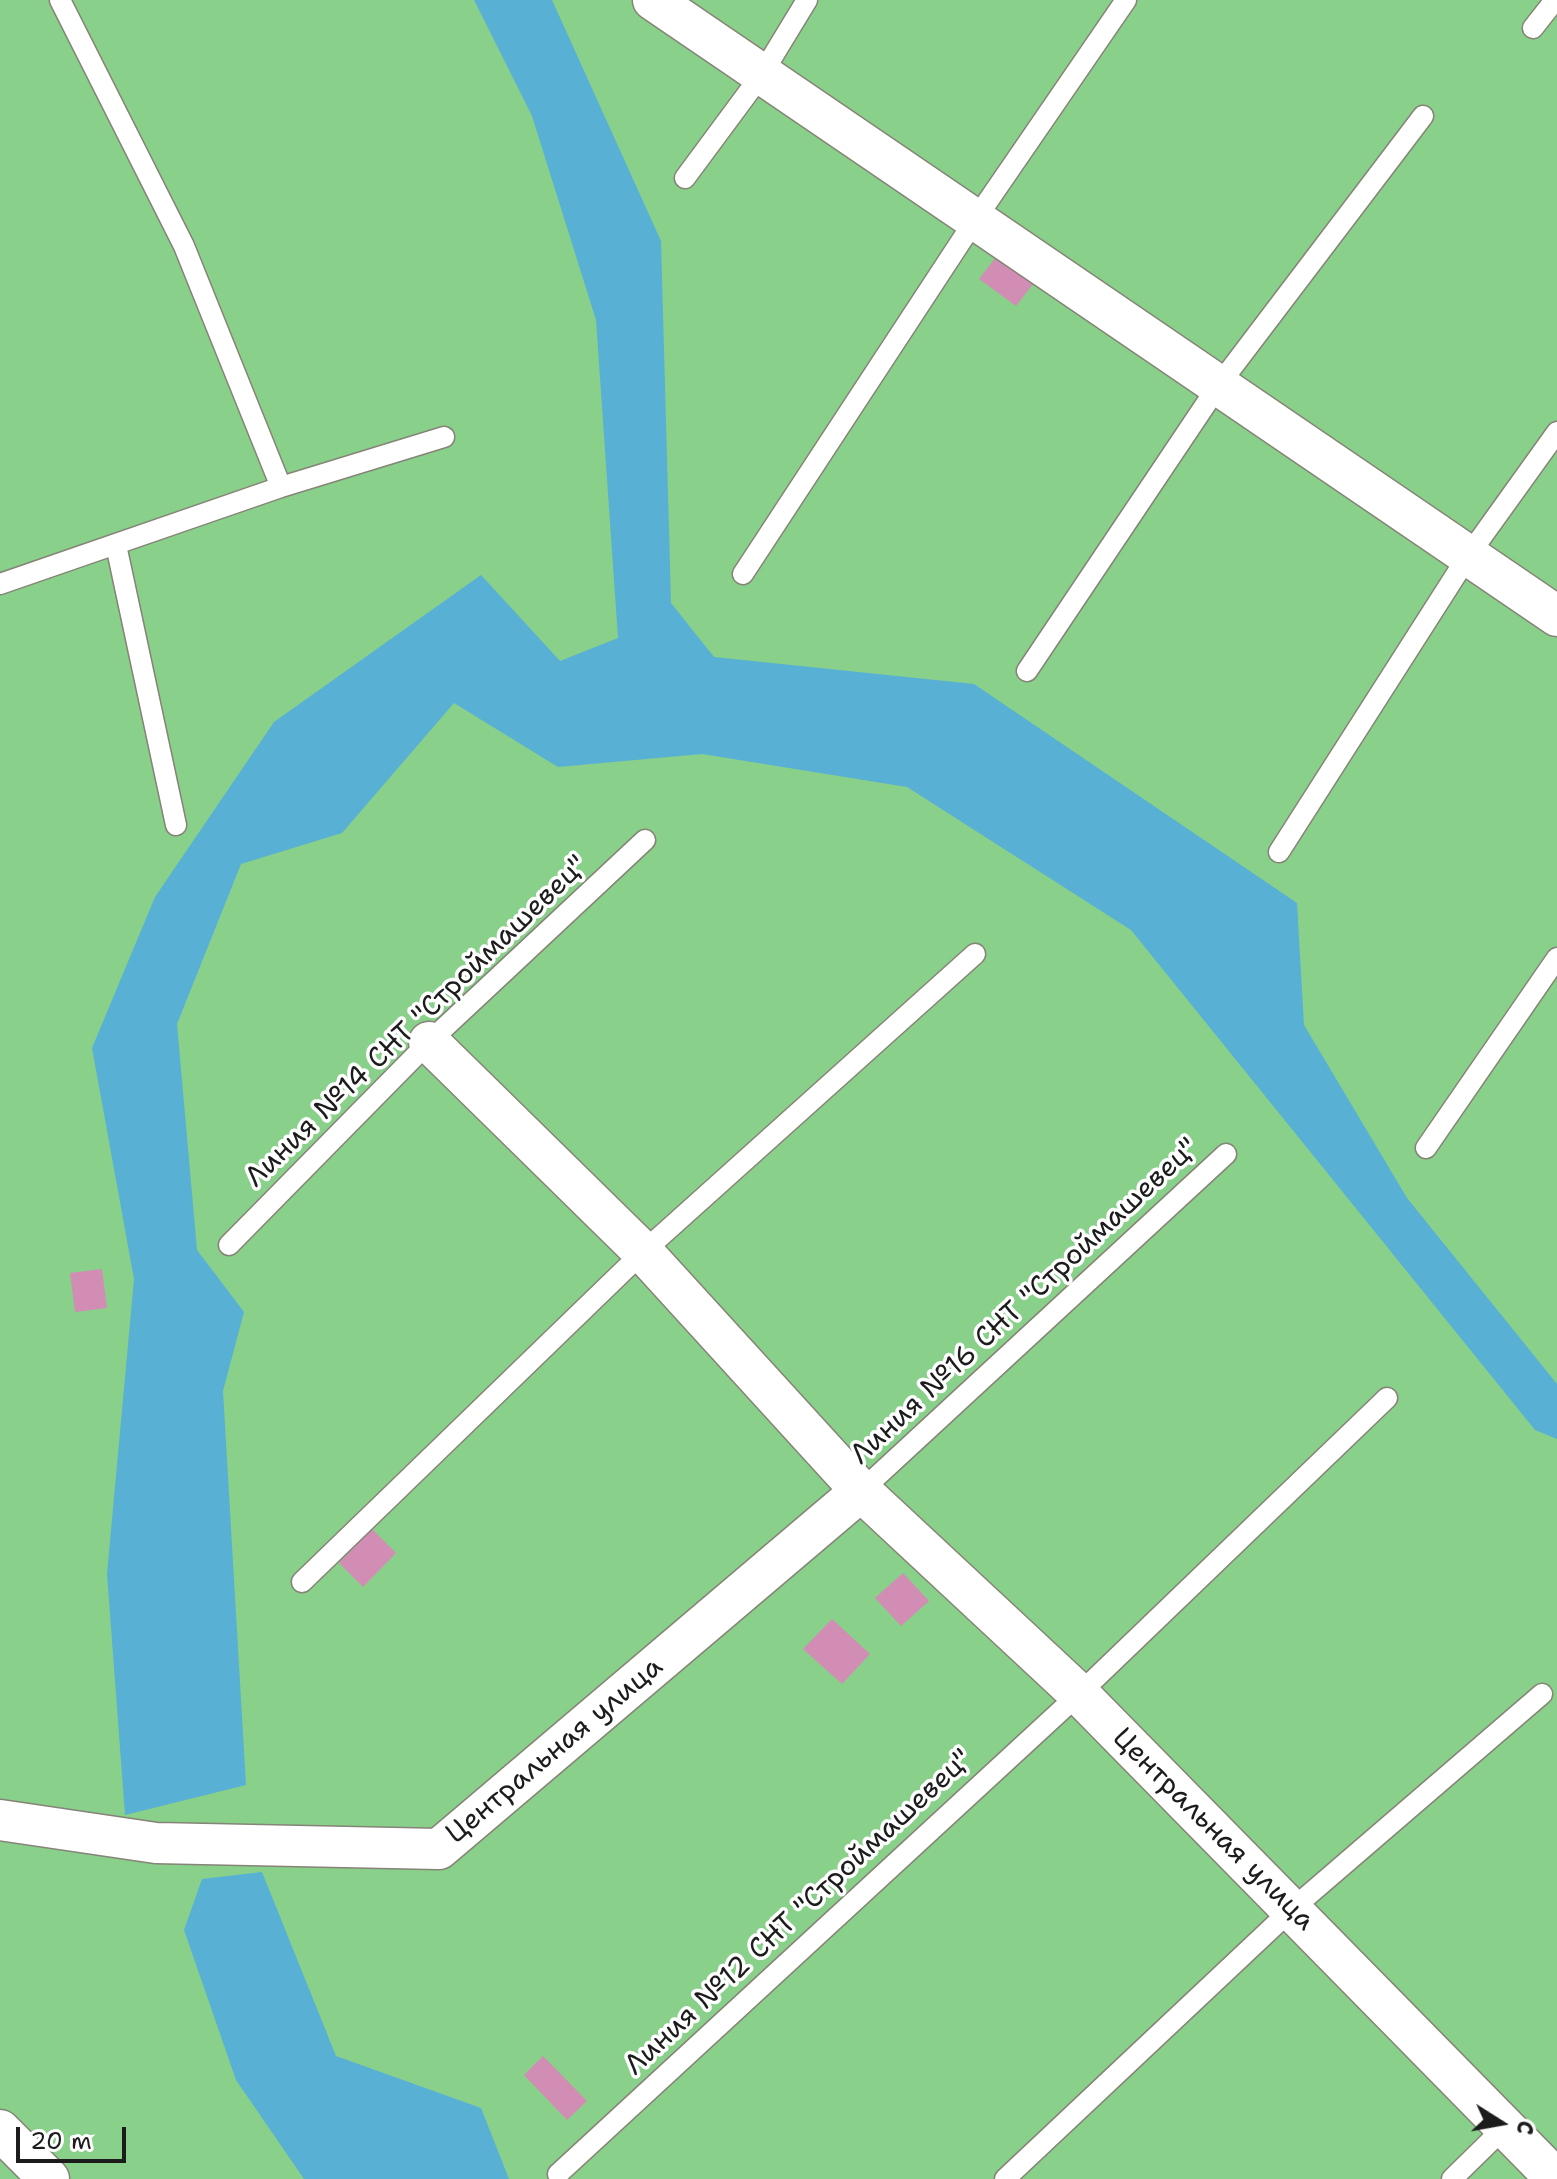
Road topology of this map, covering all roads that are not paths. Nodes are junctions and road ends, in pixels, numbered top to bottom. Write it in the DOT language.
graph roads {
  1 [pos="60,0"];
  2 [pos="653,0"];
  3 [pos="807,0"];
  4 [pos="1126,0"];
  5 [pos="1555,0"];
  6 [pos="1533,28"];
  7 [pos="762,74"];
  8 [pos="1423,116"];
  9 [pos="685,178"];
  10 [pos="975,220"];
  11 [pos="1218,386"];
  12 [pos="1557,432"];
  13 [pos="444,437"];
  14 [pos="281,487"];
  15 [pos="116,545"];
  16 [pos="1468,556"];
  17 [pos="743,574"];
  18 [pos="0,584"];
  19 [pos="1557,616"];
  20 [pos="1027,671"];
  21 [pos="176,825"];
  22 [pos="645,840"];
  23 [pos="1279,852"];
  24 [pos="975,954"];
  25 [pos="1557,958"];
  26 [pos="429,1042"];
  27 [pos="1426,1148"];
  28 [pos="1226,1154"];
  29 [pos="229,1245"];
  30 [pos="643,1252"];
  31 [pos="1387,1398"];
  32 [pos="861,1491"];
  33 [pos="302,1582"];
  34 [pos="1079,1694"];
  35 [pos="1542,1694"];
  36 [pos="0,1820"];
  37 [pos="1291,1910"];
  38 [pos="1505,2127"];
  39 [pos="0,2130"];
  40 [pos="558,2174"];
  41 [pos="49,2179"];
  42 [pos="1005,2179"];
  43 [pos="1452,2179"];
  44 [pos="1556,2179"];
  1 -- 14 [label="lane"];
  2 -- 7 [label="street"];
  3 -- 7 [label="lane"];
  4 -- 10 [label="lane"];
  5 -- 6 [label="lane"];
  7 -- 9 [label="lane"];
  7 -- 10 [label="street"];
  8 -- 11 [label="lane"];
  10 -- 11 [label="street"];
  10 -- 17 [label="lane"];
  11 -- 16 [label="street"];
  11 -- 20 [label="lane"];
  12 -- 16 [label="lane"];
  13 -- 14 [label="lane"];
  14 -- 15 [label="lane"];
  15 -- 18 [label="lane"];
  15 -- 21 [label="lane"];
  16 -- 19 [label="street"];
  16 -- 23 [label="lane"];
  22 -- 26 [label="lane, Линия №14 СНТ \"Строймашевец\""];
  24 -- 30 [label="lane"];
  25 -- 27 [label="lane"];
  26 -- 29 [label="lane, Линия №14 СНТ \"Строймашевец\""];
  26 -- 30 [label="street, Центральная улица"];
  28 -- 32 [label="lane, Линия №16 СНТ \"Строймашевец\""];
  30 -- 32 [label="street, Центральная улица"];
  30 -- 33 [label="lane"];
  31 -- 34 [label="lane, Линия №12 СНТ \"Строймашевец\""];
  32 -- 34 [label="street, Центральная улица"];
  32 -- 36 [label="street, Центральная улица"];
  34 -- 37 [label="street, Центральная улица"];
  34 -- 40 [label="lane, Линия №12 СНТ \"Строймашевец\""];
  35 -- 37 [label="lane"];
  37 -- 38 [label="street, Центральная улица"];
  37 -- 42 [label="lane"];
  38 -- 43 [label="lane"];
  38 -- 44 [label="street, Центральная улица"];
  39 -- 41 [label="street"];
}
